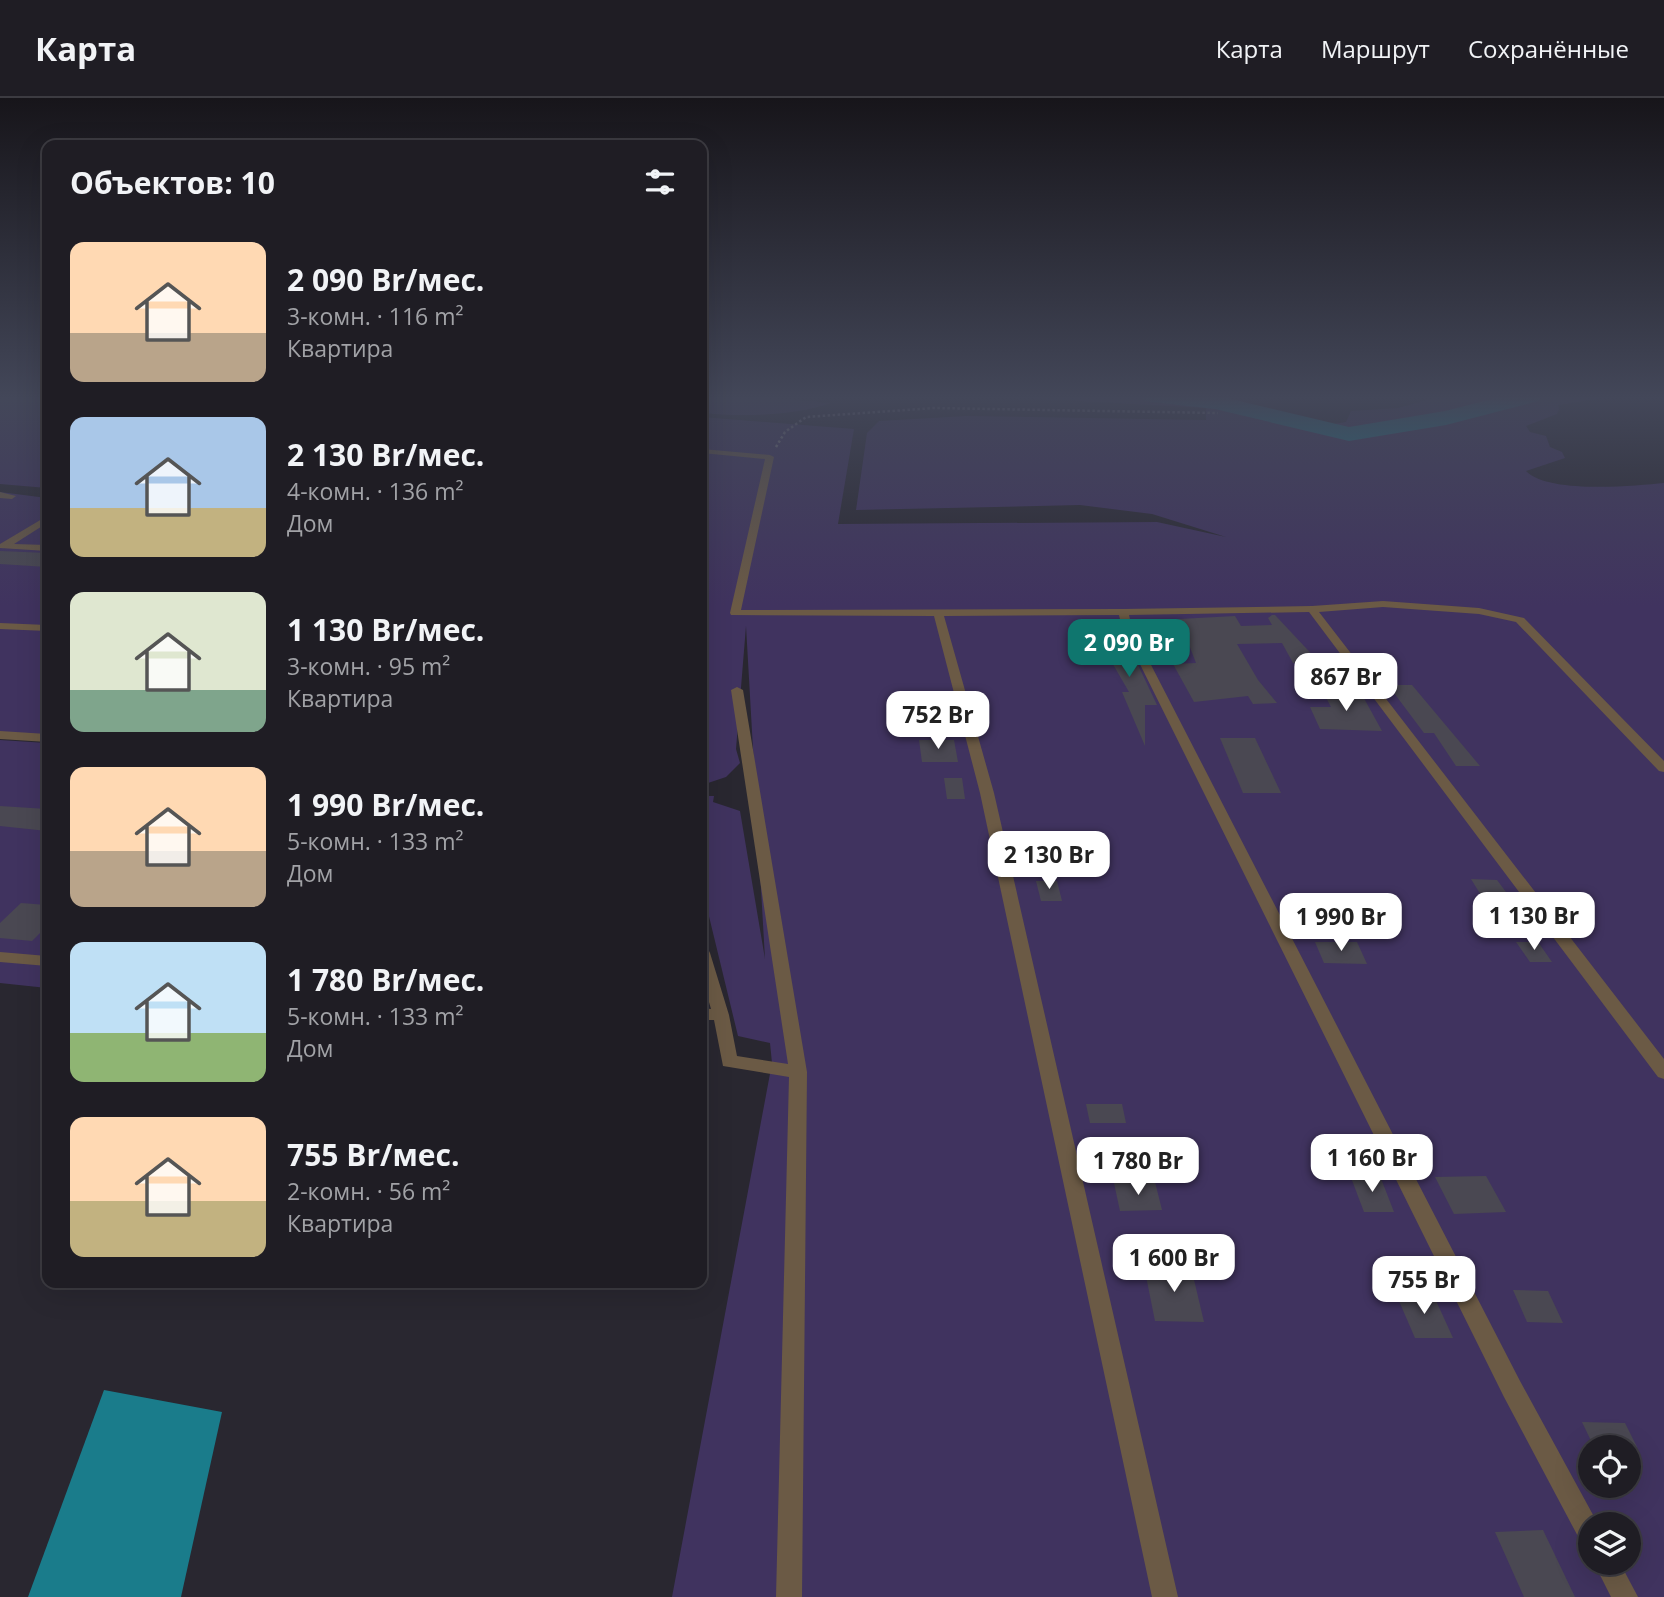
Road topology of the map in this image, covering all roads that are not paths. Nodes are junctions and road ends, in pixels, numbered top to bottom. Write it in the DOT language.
graph roads {
  1 [pos="768,466"];
  2 [pos="0,495"];
  3 [pos="12,496"];
  4 [pos="42,523"];
  5 [pos="2,546"];
  6 [pos="42,548"];
  7 [pos="1312,609"];
  8 [pos="1123,612"];
  9 [pos="939,615"];
  10 [pos="0,626"];
  11 [pos="42,628"];
  12 [pos="737,690"];
  13 [pos="0,735"];
  14 [pos="42,738"];
  15 [pos="1664,768"];
  16 [pos="0,957"];
  17 [pos="42,961"];
  18 [pos="707,969"];
  19 [pos="707,1014"];
  20 [pos="721,1015"];
  21 [pos="799,1072"];
  22 [pos="1664,1072"];
  23 [pos="1578,1512"];
  24 [pos="1613,1575"];
  25 [pos="789,1597"];
  26 [pos="1165,1597"];
  27 [pos="1625,1597"];
  1 -- 9 [label="lane"];
  2 -- 3 [label="lane"];
  4 -- 5 [label="lane"];
  5 -- 6 [label="lane"];
  7 -- 8 [label="lane"];
  7 -- 15 [label="lane"];
  7 -- 22 [label="lane"];
  8 -- 9 [label="lane"];
  8 -- 23 [label="lane"];
  9 -- 26 [label="lane"];
  10 -- 11 [label="lane"];
  12 -- 21 [label="lane"];
  13 -- 14 [label="lane"];
  16 -- 17 [label="lane"];
  18 -- 20 [label="lane"];
  19 -- 20 [label="lane"];
  20 -- 21 [label="lane"];
  21 -- 25 [label="lane"];
  24 -- 27 [label="lane"];
}
